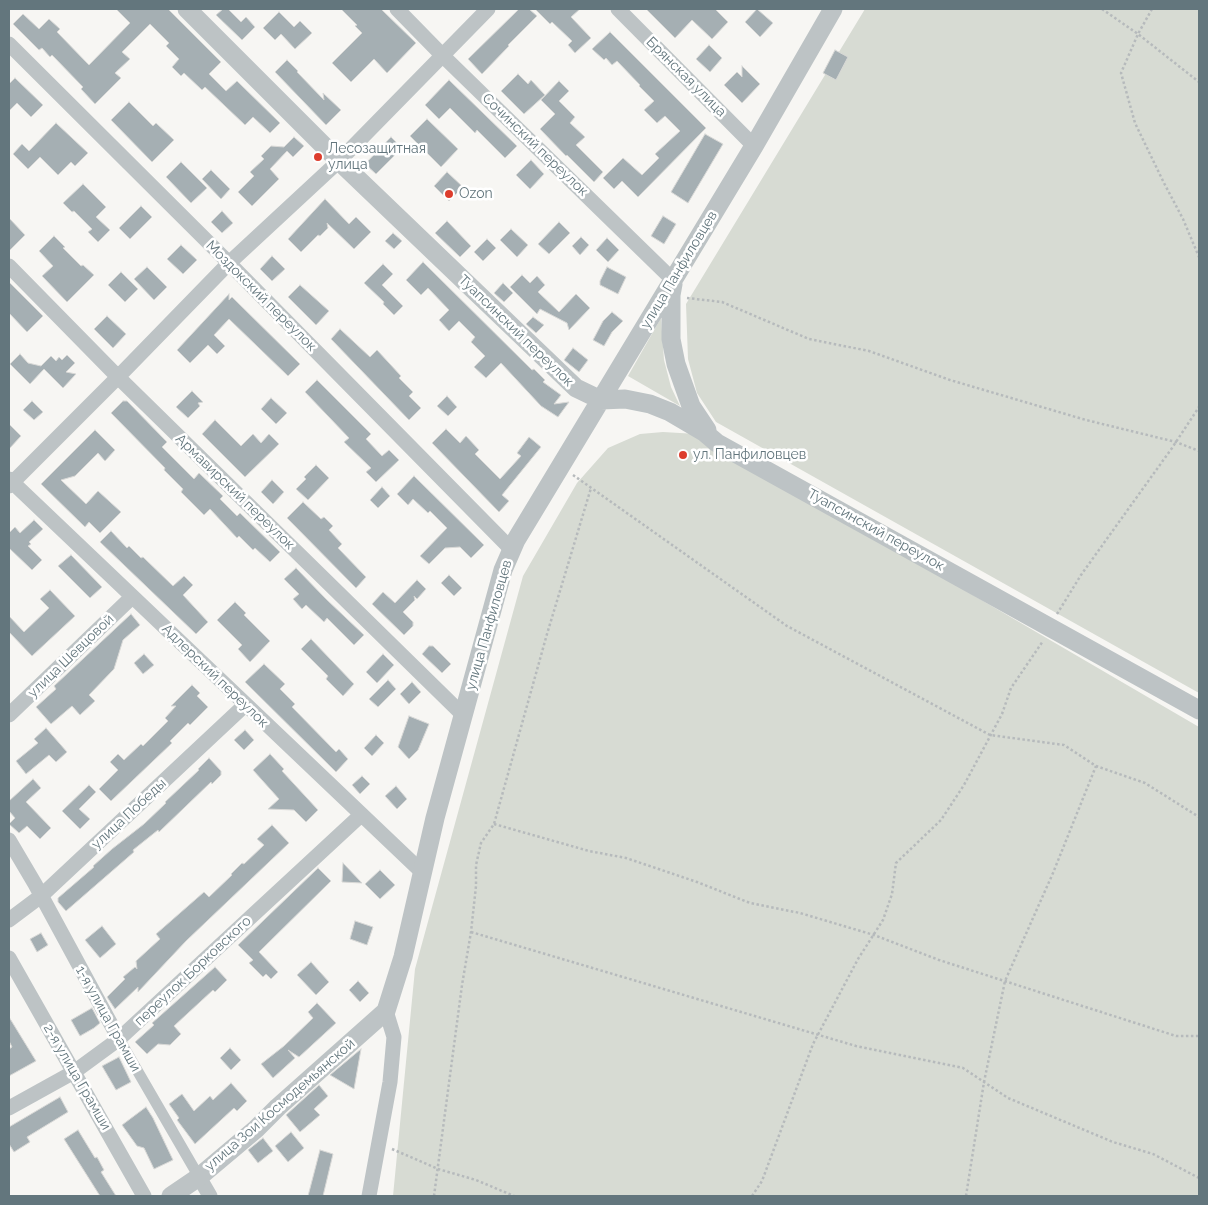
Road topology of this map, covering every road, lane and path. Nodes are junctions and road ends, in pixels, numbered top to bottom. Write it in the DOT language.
graph roads {
  1 [pos="187,9"];
  2 [pos="397,9"];
  3 [pos="488,9"];
  4 [pos="618,9"];
  5 [pos="833,9"];
  6 [pos="1102,9"];
  7 [pos="1152,9"];
  8 [pos="1138,34"];
  9 [pos="9,44"];
  10 [pos="442,55"];
  11 [pos="1199,82"];
  12 [pos="754,146"];
  13 [pos="339,161"];
  14 [pos="1199,258"];
  15 [pos="229,263"];
  16 [pos="9,266"];
  17 [pos="672,288"];
  18 [pos="118,378"];
  19 [pos="601,400"];
  20 [pos="1199,407"];
  21 [pos="1176,442"];
  22 [pos="718,443"];
  23 [pos="1199,451"];
  24 [pos="561,467"];
  25 [pos="10,482"];
  26 [pos="591,488"];
  27 [pos="512,550"];
  28 [pos="132,597"];
  29 [pos="1052,628"];
  30 [pos="245,704"];
  31 [pos="1199,710"];
  32 [pos="9,715"];
  33 [pos="463,715"];
  34 [pos="990,735"];
  35 [pos="1096,766"];
  36 [pos="361,815"];
  37 [pos="1199,817"];
  38 [pos="494,824"];
  39 [pos="9,840"];
  40 [pos="422,872"];
  41 [pos="41,896"];
  42 [pos="9,920"];
  43 [pos="471,932"];
  44 [pos="874,935"];
  45 [pos="9,958"];
  46 [pos="1005,981"];
  47 [pos="386,1010"];
  48 [pos="818,1035"];
  49 [pos="1199,1036"];
  50 [pos="120,1039"];
  51 [pos="74,1072"];
  52 [pos="984,1082"];
  53 [pos="9,1108"];
  54 [pos="379,1144"];
  55 [pos="438,1169"];
  56 [pos="199,1177"];
  57 [pos="1199,1178"];
  58 [pos="144,1196"];
  59 [pos="171,1196"];
  60 [pos="210,1196"];
  61 [pos="369,1196"];
  62 [pos="434,1196"];
  63 [pos="514,1196"];
  64 [pos="752,1196"];
  65 [pos="966,1196"];
  1 -- 13 [label="street, Туапсинский переулок"];
  2 -- 10 [label="street, Сочинский переулок"];
  3 -- 10 [label="street"];
  4 -- 12 [label="street, Брянская улица"];
  5 -- 12 [label="street, улица Панфиловцев"];
  6 -- 8 [label="path"];
  7 -- 8 [label="path"];
  8 -- 11 [label="path"];
  8 -- 14 [label="path"];
  9 -- 15 [label="street, Моздокский переулок"];
  10 -- 13 [label="street"];
  10 -- 17 [label="street, Сочинский переулок"];
  12 -- 17 [label="street, улица Панфиловцев"];
  13 -- 15 [label="street"];
  13 -- 19 [label="street, Туапсинский переулок"];
  15 -- 18 [label="street"];
  15 -- 27 [label="street, Моздокский переулок"];
  16 -- 18 [label="street, Армавирский переулок"];
  17 -- 19 [label="street, улица Панфиловцев"];
  17 -- 21 [label="path"];
  17 -- 22 [label="street"];
  18 -- 25 [label="street"];
  18 -- 33 [label="street, Армавирский переулок"];
  19 -- 22 [label="street, Туапсинский переулок"];
  19 -- 24 [label="street, улица Панфиловцев"];
  20 -- 21 [label="path"];
  21 -- 23 [label="path"];
  21 -- 29 [label="path"];
  22 -- 29 [label="street, Туапсинский переулок"];
  24 -- 26 [label="path"];
  24 -- 27 [label="street, улица Панфиловцев"];
  25 -- 28 [label="street, Адлерский переулок"];
  26 -- 34 [label="path"];
  26 -- 38 [label="path"];
  27 -- 33 [label="street, улица Панфиловцев"];
  28 -- 30 [label="street, Адлерский переулок"];
  28 -- 32 [label="street, улица Шевцовой"];
  29 -- 31 [label="street, Туапсинский переулок"];
  29 -- 34 [label="path"];
  30 -- 36 [label="street, Адлерский переулок"];
  30 -- 41 [label="street, улица Победы"];
  33 -- 40 [label="street, улица Панфиловцев"];
  34 -- 35 [label="path"];
  34 -- 44 [label="path"];
  35 -- 37 [label="path"];
  35 -- 46 [label="path"];
  36 -- 40 [label="street, Адлерский переулок"];
  36 -- 50 [label="street, переулок Борковского"];
  38 -- 43 [label="path"];
  38 -- 44 [label="path"];
  39 -- 41 [label="street, 1-я улица Грамши"];
  40 -- 47 [label="street, улица Панфиловцев"];
  41 -- 42 [label="street, улица Победы"];
  41 -- 50 [label="street, 1-я улица Грамши"];
  43 -- 48 [label="path"];
  43 -- 55 [label="path"];
  44 -- 46 [label="path"];
  44 -- 48 [label="path"];
  45 -- 51 [label="street, 2-я улица Грамши"];
  46 -- 49 [label="path"];
  46 -- 52 [label="path"];
  47 -- 54 [label="street"];
  47 -- 56 [label="street, улица Зои Космодемьянской"];
  48 -- 52 [label="path"];
  48 -- 64 [label="path"];
  50 -- 51 [label="street, переулок Борковского"];
  50 -- 56 [label="street, 1-я улица Грамши"];
  51 -- 53 [label="street, переулок Борковского"];
  51 -- 58 [label="street, 2-я улица Грамши"];
  52 -- 57 [label="path"];
  52 -- 65 [label="path"];
  54 -- 55 [label="path"];
  54 -- 61 [label="street"];
  55 -- 62 [label="path"];
  55 -- 63 [label="path"];
  56 -- 59 [label="street, улица Зои Космодемьянской"];
  56 -- 60 [label="street, 1-я улица Грамши"];
}
